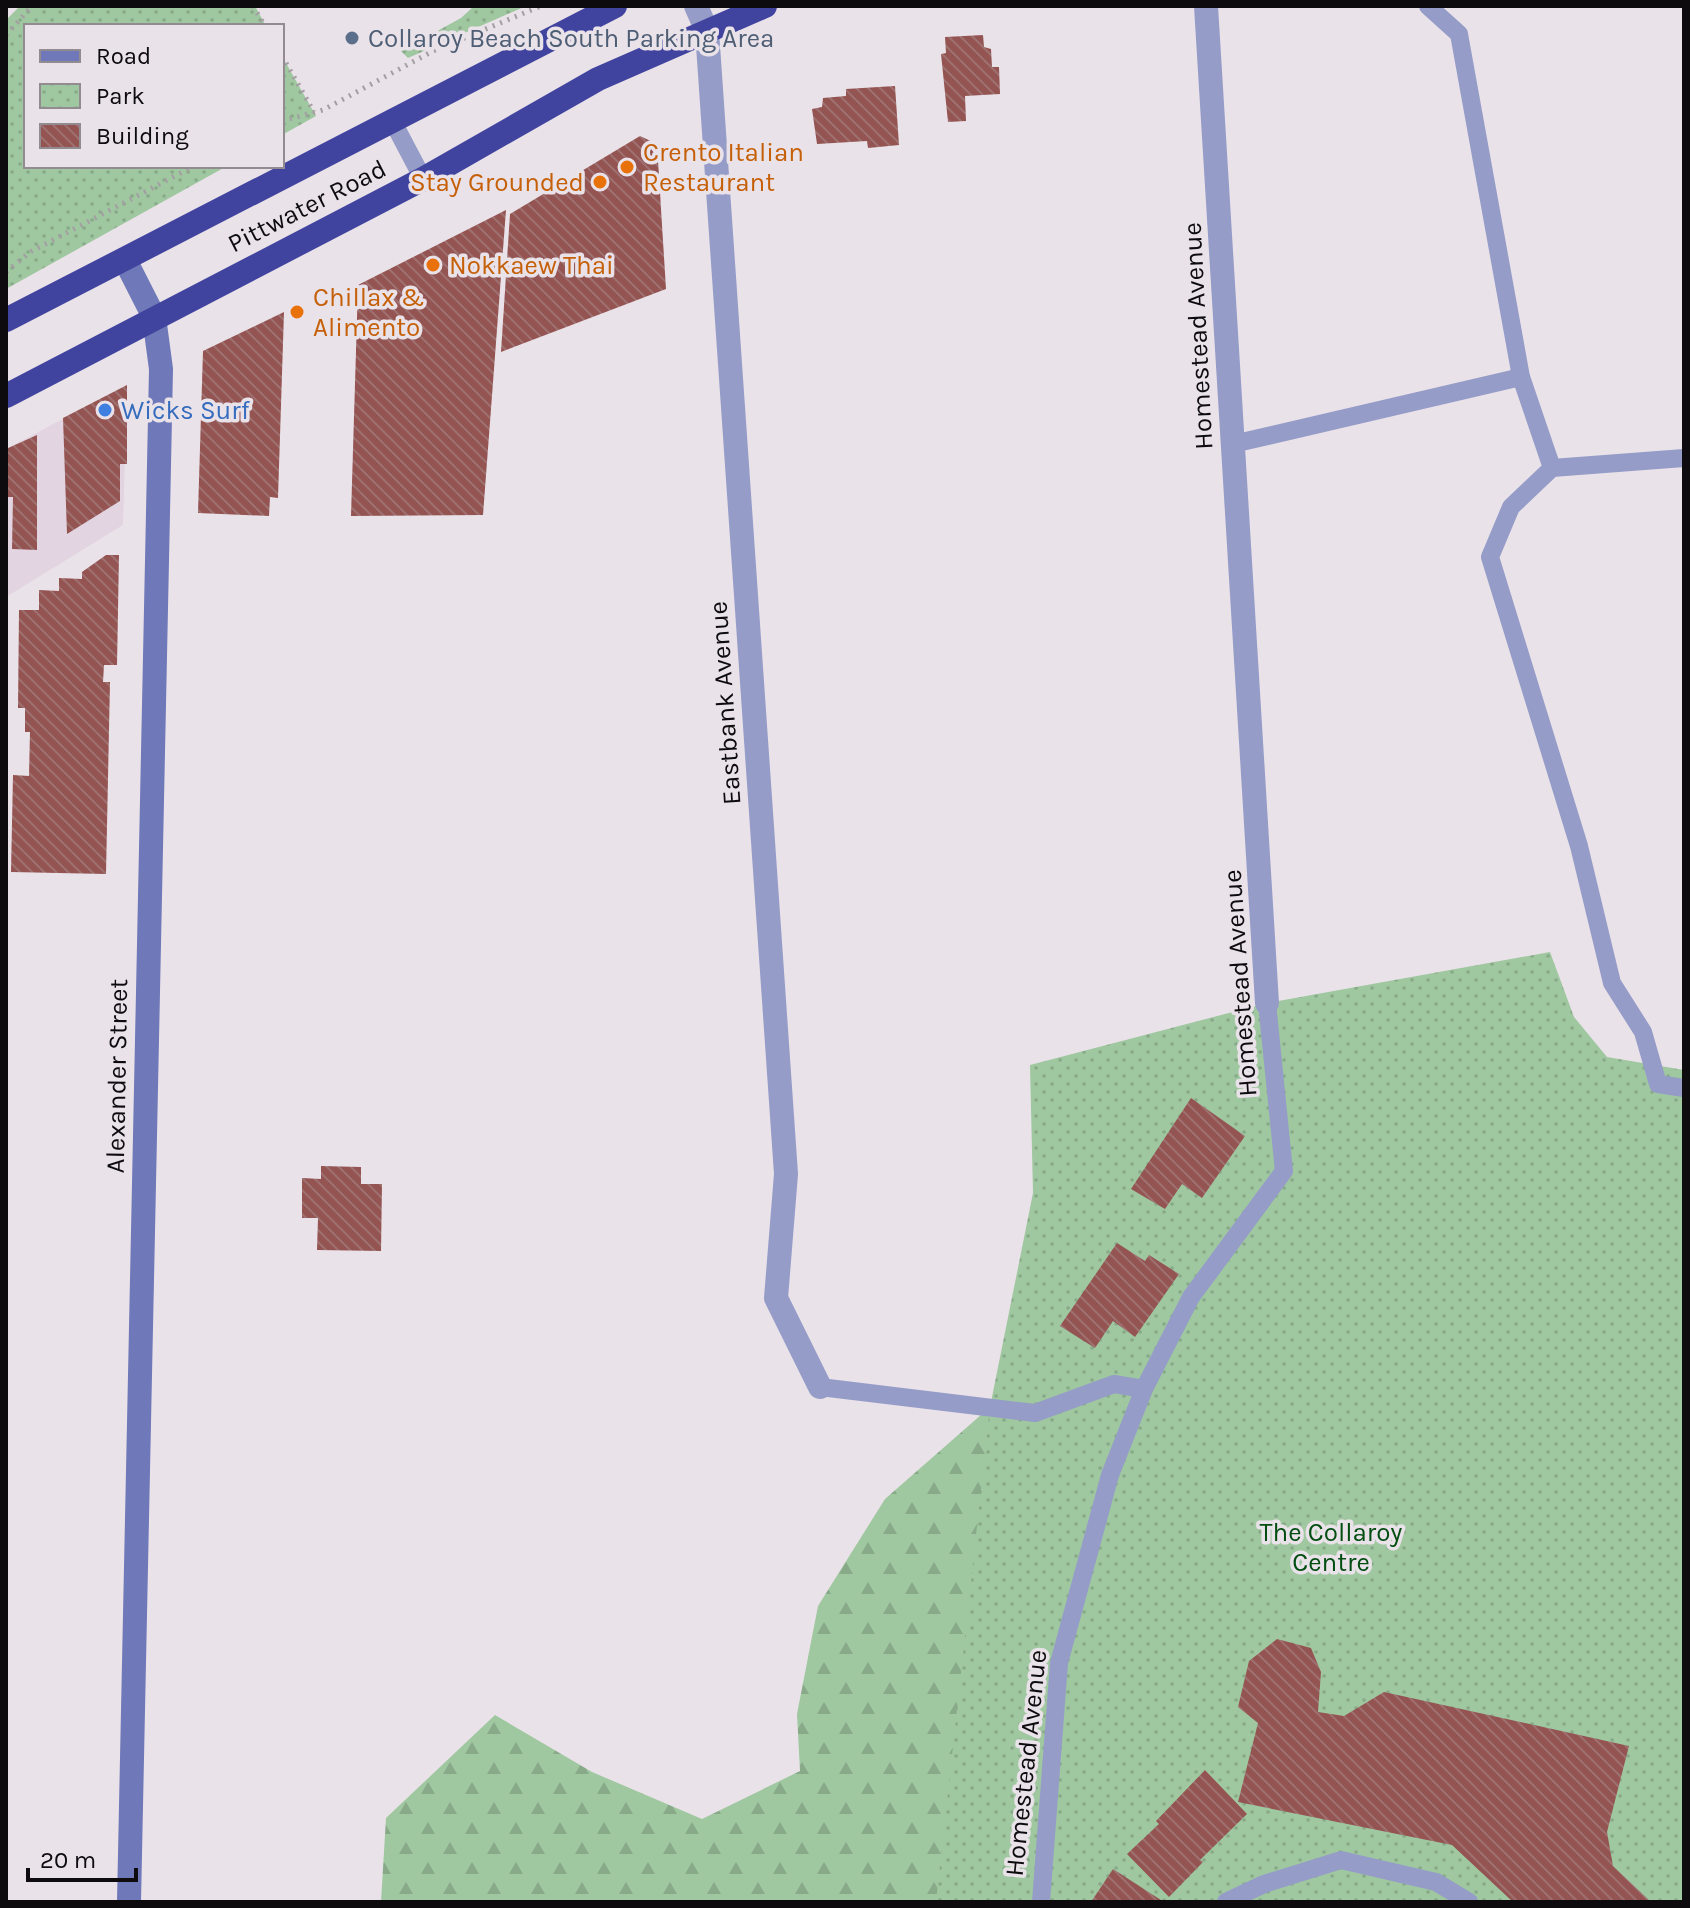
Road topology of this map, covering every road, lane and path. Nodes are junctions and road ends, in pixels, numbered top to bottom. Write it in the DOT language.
graph roads {
  1 [pos="32,6"];
  2 [pos="253,6"];
  3 [pos="615,6"];
  4 [pos="696,6"];
  5 [pos="765,6"];
  6 [pos="1206,6"];
  7 [pos="1428,6"];
  8 [pos="536,7"];
  9 [pos="264,24"];
  10 [pos="707,31"];
  11 [pos="6,35"];
  12 [pos="284,60"];
  13 [pos="314,112"];
  14 [pos="284,120"];
  15 [pos="392,120"];
  16 [pos="190,168"];
  17 [pos="423,179"];
  18 [pos="125,260"];
  19 [pos="6,272"];
  20 [pos="154,317"];
  21 [pos="6,320"];
  22 [pos="1521,377"];
  23 [pos="6,396"];
  24 [pos="1233,444"];
  25 [pos="1684,458"];
  26 [pos="1552,468"];
  27 [pos="1267,1003"];
  28 [pos="1684,1088"];
  29 [pos="820,1387"];
  30 [pos="1144,1389"];
  31 [pos="129,1902"];
  32 [pos="1041,1902"];
  33 [pos="1226,1902"];
  34 [pos="1469,1902"];
  1 -- 11 [label="path"];
  2 -- 9 [label="path"];
  3 -- 15 [label="highway, Pittwater Road"];
  4 -- 10 [label="street, Eastbank Avenue"];
  5 -- 10 [label="highway, Pittwater Road"];
  6 -- 24 [label="street, Homestead Avenue"];
  7 -- 22 [label="lane"];
  8 -- 13 [label="path"];
  10 -- 17 [label="highway, Pittwater Road"];
  10 -- 29 [label="street, Eastbank Avenue"];
  12 -- 13 [label="path"];
  13 -- 14 [label="path"];
  15 -- 17 [label="lane"];
  15 -- 18 [label="highway, Pittwater Road"];
  16 -- 19 [label="path"];
  17 -- 20 [label="highway, Pittwater Road"];
  18 -- 20 [label="street, Alexander Street"];
  18 -- 21 [label="highway, Pittwater Road"];
  20 -- 23 [label="highway, Pittwater Road"];
  20 -- 31 [label="street, Alexander Street"];
  22 -- 24 [label="lane"];
  22 -- 26 [label="lane"];
  24 -- 27 [label="street, Homestead Avenue"];
  25 -- 26 [label="lane"];
  26 -- 28 [label="lane"];
  27 -- 30 [label="lane, Homestead Avenue"];
  29 -- 30 [label="lane"];
  30 -- 32 [label="lane, Homestead Avenue"];
  33 -- 34 [label="lane"];
}
